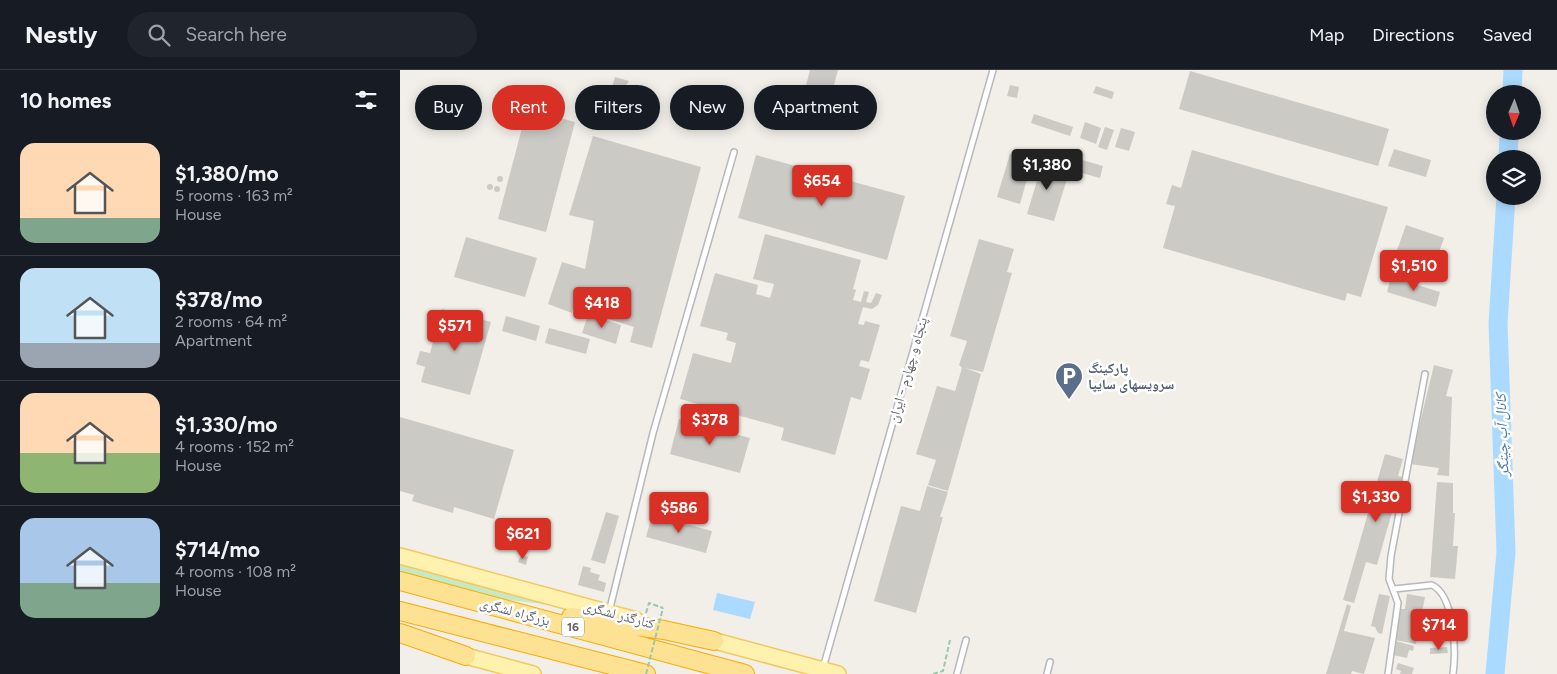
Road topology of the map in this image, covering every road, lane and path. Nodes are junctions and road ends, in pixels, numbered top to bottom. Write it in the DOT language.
graph roads {
  1 [pos="993,70"];
  2 [pos="734,152"];
  3 [pos="1425,374"];
  4 [pos="400,556"];
  5 [pos="400,581"];
  6 [pos="1394,589"];
  7 [pos="649,603"];
  8 [pos="400,611"];
  9 [pos="512,611"];
  10 [pos="609,612"];
  11 [pos="400,633"];
  12 [pos="400,638"];
  13 [pos="714,640"];
  14 [pos="950,640"];
  15 [pos="966,640"];
  16 [pos="466,656"];
  17 [pos="1050,662"];
  18 [pos="822,670"];
  19 [pos="533,674"];
  20 [pos="646,674"];
  21 [pos="745,674"];
  22 [pos="838,674"];
  23 [pos="933,674"];
  24 [pos="957,674"];
  25 [pos="1047,674"];
  26 [pos="1388,674"];
  27 [pos="1453,674"];
  1 -- 18 [label="lane, پنجاه و چهارم - ایران"];
  2 -- 10 [label="lane"];
  3 -- 6 [label="lane"];
  4 -- 10 [label="main road, کنارگذر لشگری"];
  5 -- 9 [label="highway, بزرگراه لشگری / 16"];
  6 -- 26 [label="lane"];
  6 -- 27 [label="lane"];
  7 -- 20 [label="path, bridge"];
  8 -- 20 [label="highway, بزرگراه لشگری / 16"];
  9 -- 13 [label="highway"];
  9 -- 21 [label="highway, بزرگراه لشگری / 16"];
  10 -- 13 [label="main road, کنارگذر لشگری"];
  11 -- 16 [label="highway"];
  12 -- 16 [label="main road"];
  13 -- 18 [label="main road, کنارگذر لشگری"];
  14 -- 23 [label="path"];
  15 -- 24 [label="lane"];
  16 -- 19 [label="main road"];
  17 -- 25 [label="lane"];
  18 -- 22 [label="main road, کنارگذر لشگری"];
}
